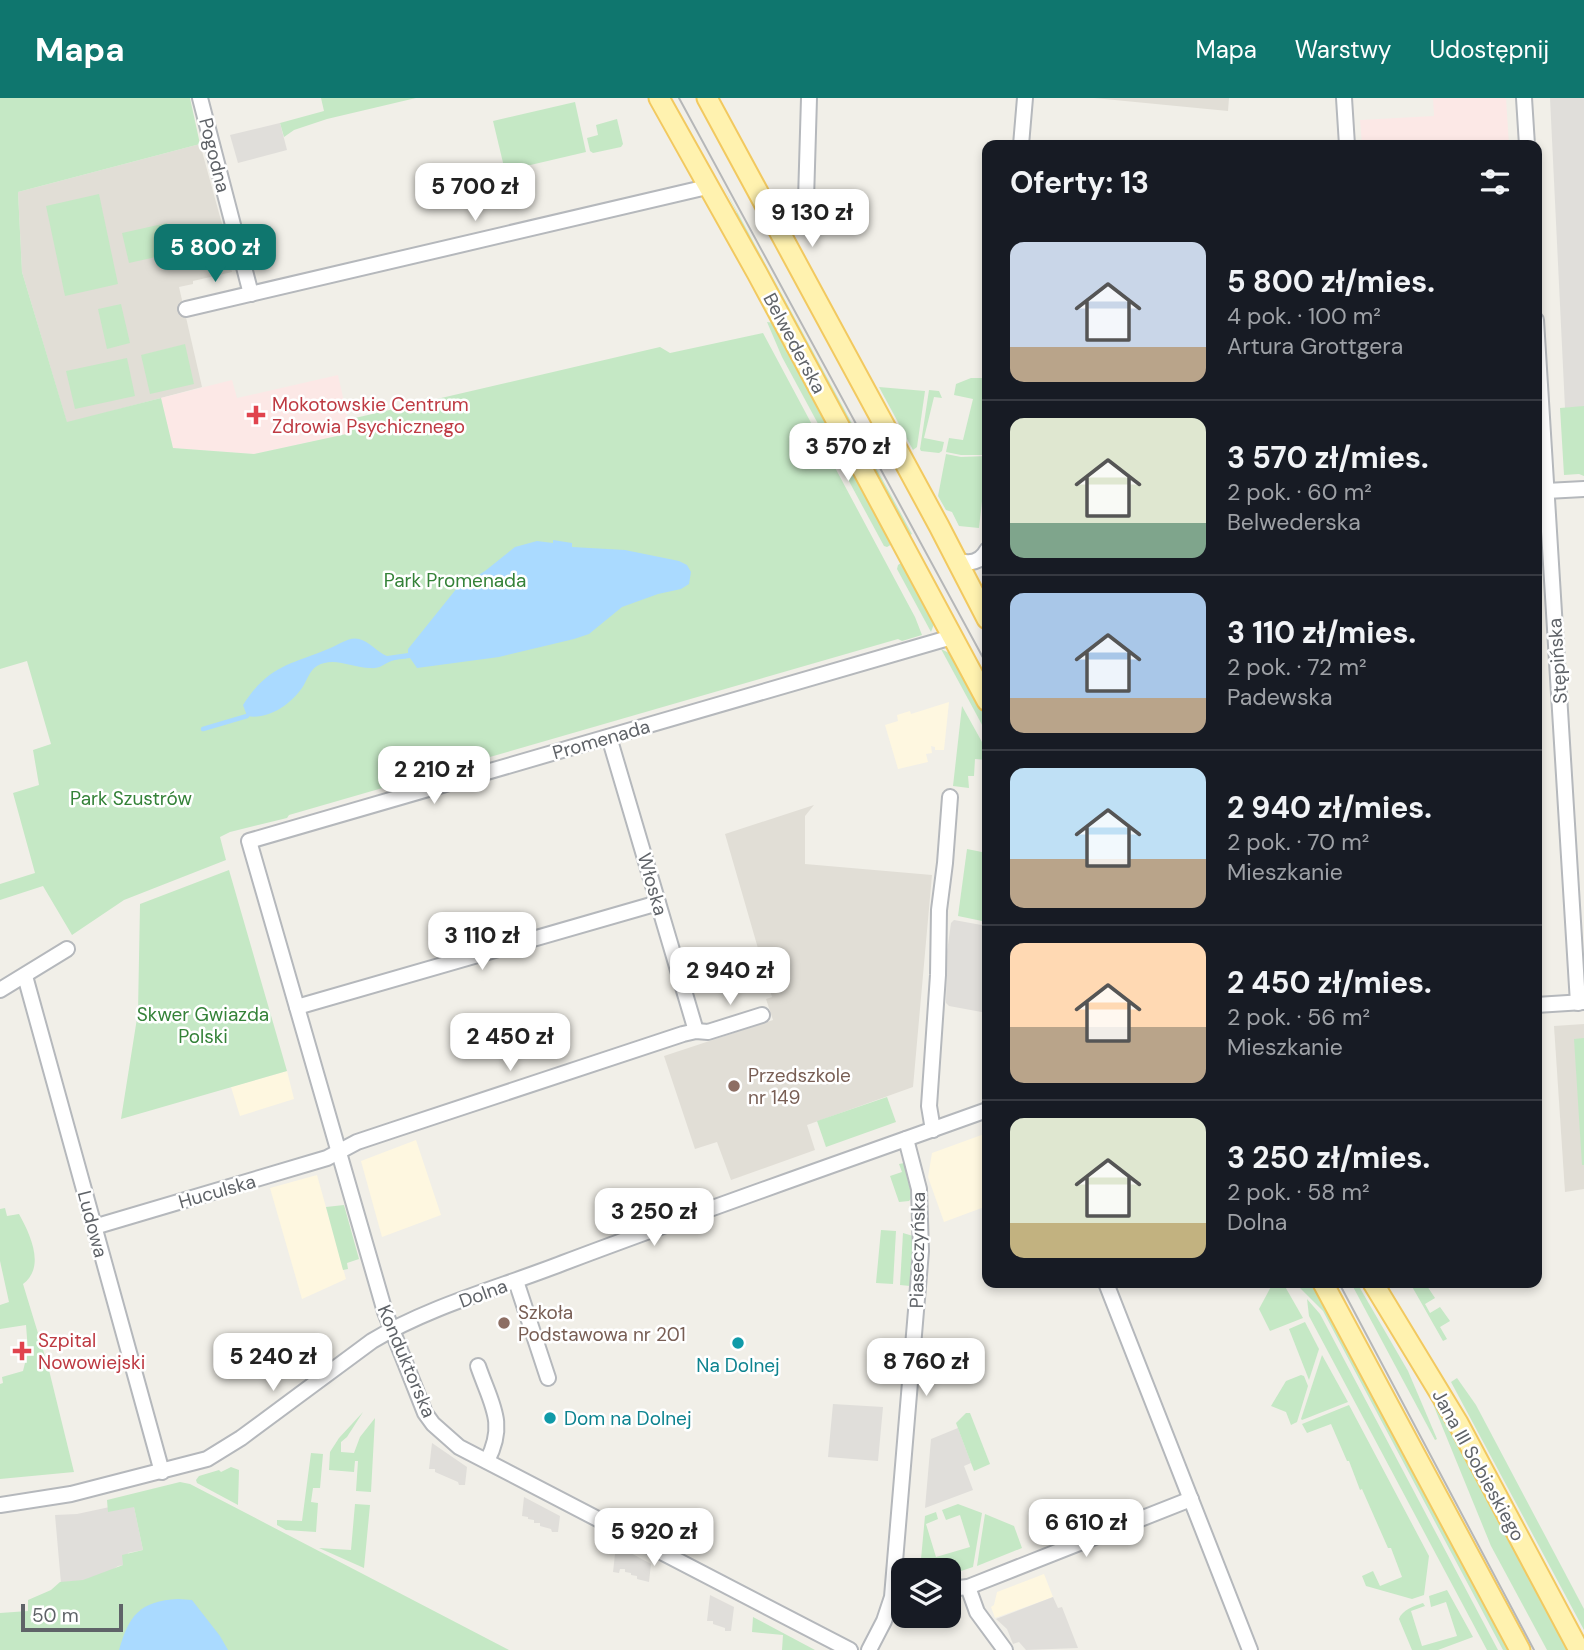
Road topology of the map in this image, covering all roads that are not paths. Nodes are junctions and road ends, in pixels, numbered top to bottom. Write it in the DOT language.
graph roads {
  1 [pos="200,98"];
  2 [pos="659,98"];
  3 [pos="707,98"];
  4 [pos="809,98"];
  5 [pos="1025,98"];
  6 [pos="1344,98"];
  7 [pos="1524,98"];
  8 [pos="1021,140"];
  9 [pos="1347,140"];
  10 [pos="1527,140"];
  11 [pos="708,187"];
  12 [pos="774,221"];
  13 [pos="251,294"];
  14 [pos="186,309"];
  15 [pos="1542,423"];
  16 [pos="1584,489"];
  17 [pos="1546,491"];
  18 [pos="982,558"];
  19 [pos="957,560"];
  20 [pos="982,609"];
  21 [pos="953,637"];
  22 [pos="982,692"];
  23 [pos="609,737"];
  24 [pos="950,797"];
  25 [pos="249,841"];
  26 [pos="658,903"];
  27 [pos="67,949"];
  28 [pos="25,976"];
  29 [pos="0,990"];
  30 [pos="1581,1003"];
  31 [pos="1542,1005"];
  32 [pos="297,1007"];
  33 [pos="762,1015"];
  34 [pos="696,1031"];
  35 [pos="982,1113"];
  36 [pos="933,1130"];
  37 [pos="906,1139"];
  38 [pos="339,1152"];
  39 [pos="94,1227"];
  40 [pos="516,1281"];
  41 [pos="1108,1288"];
  42 [pos="1326,1288"];
  43 [pos="1376,1288"];
  44 [pos="391,1330"];
  45 [pos="478,1366"];
  46 [pos="548,1378"];
  47 [pos="487,1461"];
  48 [pos="162,1472"];
  49 [pos="1191,1499"];
  50 [pos="0,1505"];
  51 [pos="900,1558"];
  52 [pos="968,1587"];
  53 [pos="961,1588"];
  54 [pos="891,1603"];
  55 [pos="850,1650"];
  56 [pos="869,1650"];
  57 [pos="1005,1650"];
  58 [pos="1250,1650"];
  59 [pos="1520,1650"];
  60 [pos="1579,1650"];
  1 -- 13 [label="street, Pogodna"];
  2 -- 11 [label="main road, Belwederska"];
  3 -- 12 [label="main road, Belwederska"];
  4 -- 12 [label="street"];
  5 -- 8 [label="street"];
  6 -- 9 [label="street"];
  7 -- 10 [label="street"];
  11 -- 13 [label="street"];
  11 -- 21 [label="main road, Belwederska"];
  12 -- 19 [label="main road, Belwederska"];
  13 -- 14 [label="street"];
  15 -- 17 [label="street, Stępińska"];
  16 -- 17 [label="street"];
  17 -- 30 [label="street, Stępińska"];
  18 -- 19 [label="street"];
  19 -- 20 [label="main road, Belwederska"];
  21 -- 22 [label="main road, Belwederska"];
  21 -- 23 [label="street, Promenada"];
  23 -- 25 [label="street, Promenada"];
  23 -- 26 [label="street, Włoska"];
  24 -- 36 [label="street"];
  25 -- 32 [label="street, Konduktorska"];
  26 -- 32 [label="street"];
  26 -- 34 [label="street, Włoska"];
  27 -- 28 [label="street"];
  28 -- 29 [label="street"];
  28 -- 39 [label="street, Ludowa"];
  30 -- 31 [label="street"];
  32 -- 38 [label="street, Konduktorska"];
  33 -- 34 [label="street, Huculska"];
  34 -- 38 [label="street, Huculska"];
  35 -- 36 [label="street, Dolna"];
  36 -- 37 [label="street, Dolna"];
  37 -- 40 [label="street, Dolna"];
  37 -- 51 [label="street, Piaseczyńska"];
  38 -- 39 [label="street, Huculska"];
  38 -- 44 [label="street, Konduktorska"];
  39 -- 48 [label="street, Ludowa"];
  40 -- 44 [label="street, Dolna"];
  40 -- 46 [label="street"];
  41 -- 49 [label="street"];
  42 -- 59 [label="main road"];
  43 -- 60 [label="main road, Jana III Sobieskiego"];
  44 -- 47 [label="street, Konduktorska"];
  44 -- 48 [label="street, Dolna"];
  45 -- 47 [label="street"];
  47 -- 55 [label="street, Konduktorska"];
  48 -- 50 [label="street, Dolna"];
  49 -- 52 [label="street"];
  49 -- 58 [label="street"];
  52 -- 53 [label="street"];
  52 -- 57 [label="street"];
  54 -- 56 [label="street, Piaseczyńska"];
}
